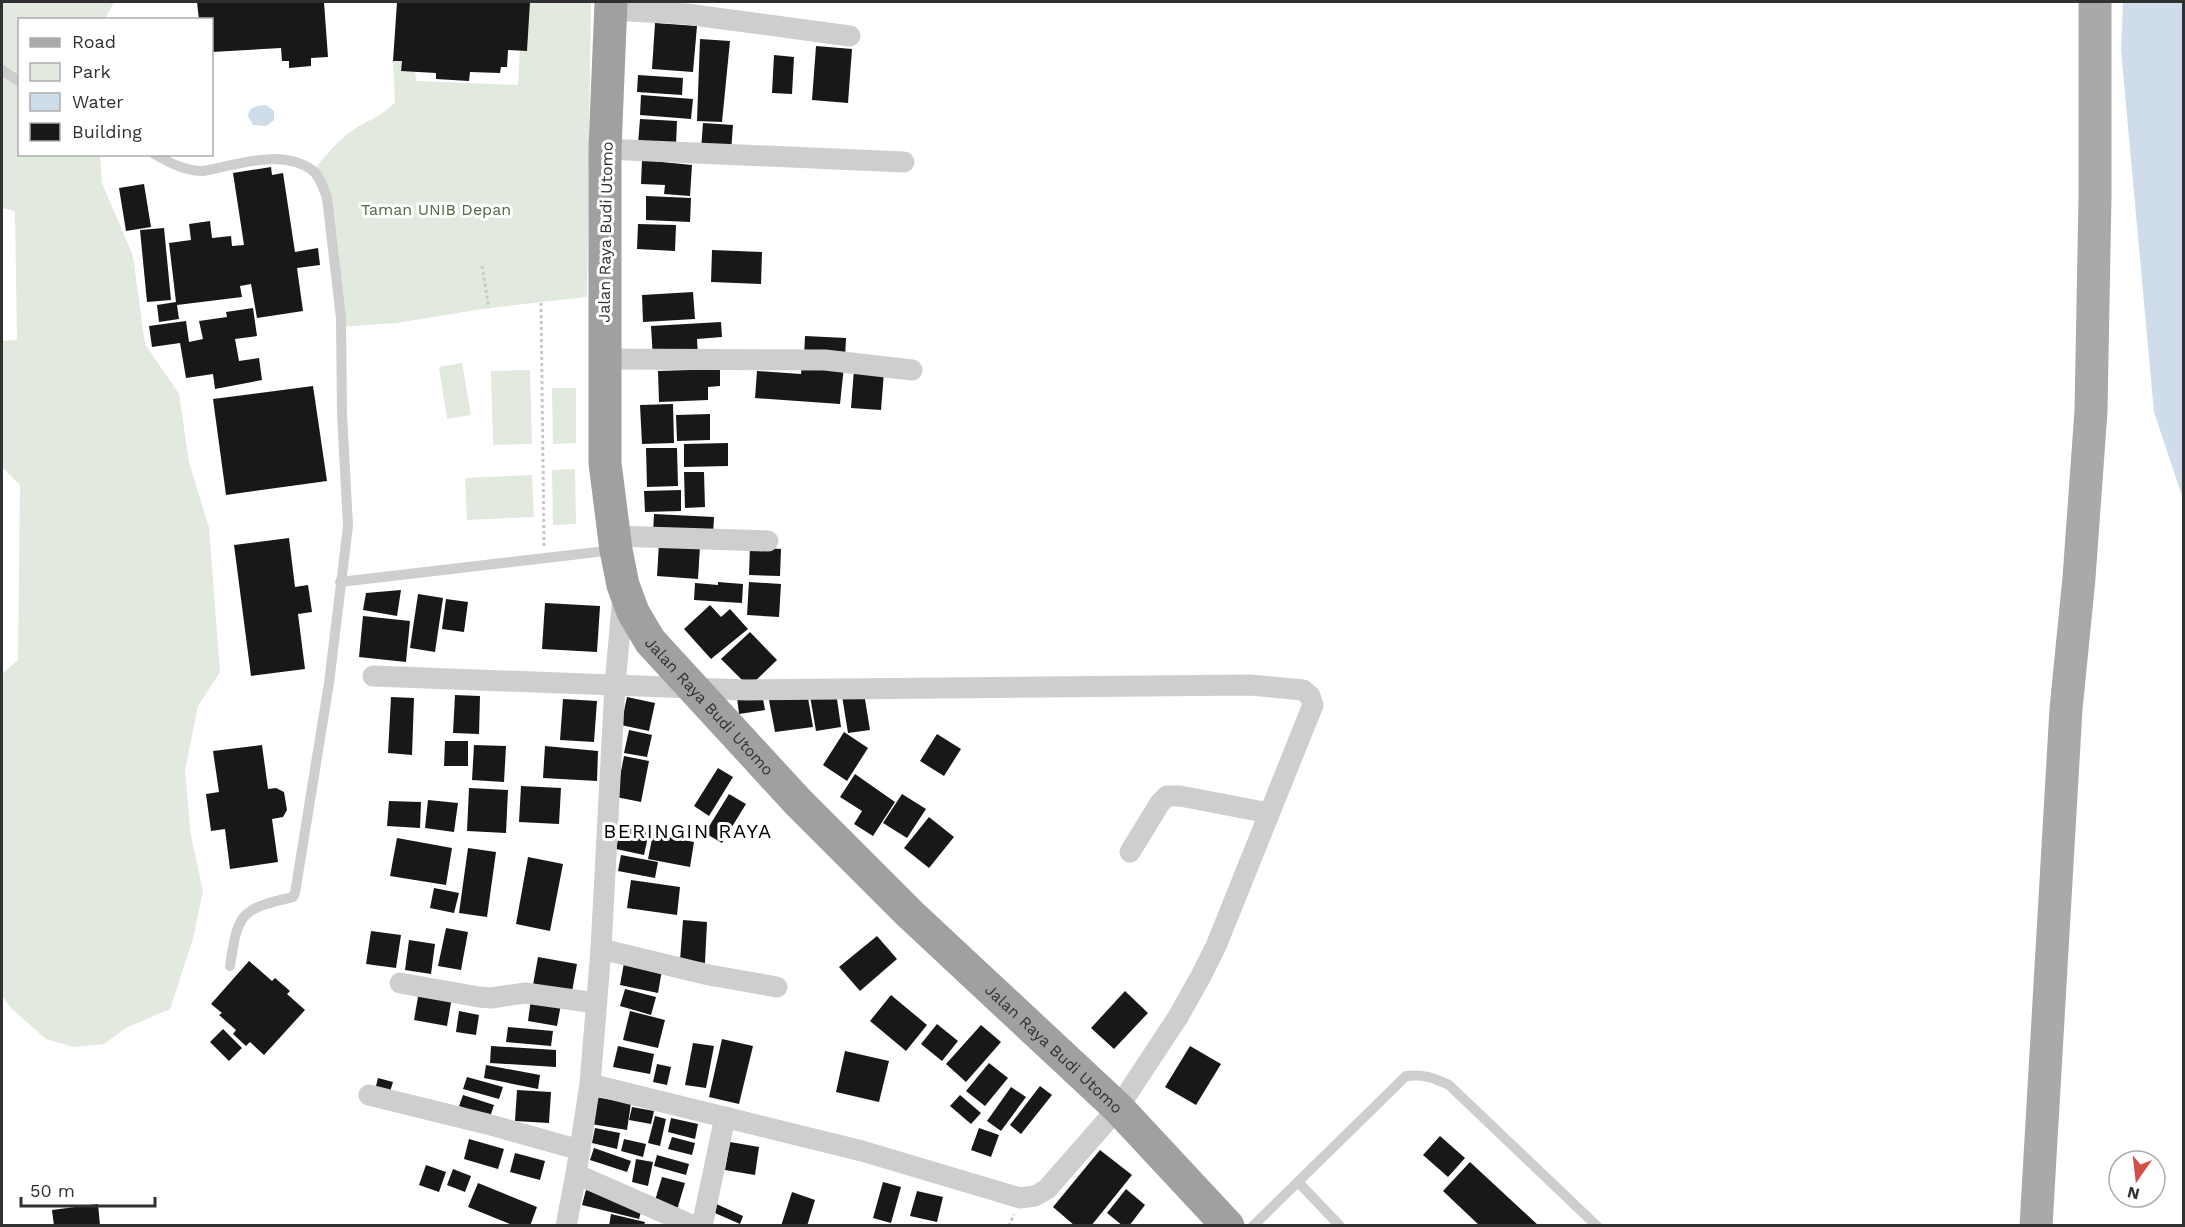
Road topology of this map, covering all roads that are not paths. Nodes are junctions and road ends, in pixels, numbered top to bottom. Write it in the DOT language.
graph roads {
  1 [pos="2095,2"];
  2 [pos="611,6"];
  3 [pos="850,36"];
  4 [pos="2,70"];
  5 [pos="18,81"];
  6 [pos="605,150"];
  7 [pos="157,156"];
  8 [pos="904,162"];
  9 [pos="604,359"];
  10 [pos="912,369"];
  11 [pos="768,541"];
  12 [pos="615,543"];
  13 [pos="340,582"];
  14 [pos="623,585"];
  15 [pos="373,676"];
  16 [pos="615,685"];
  17 [pos="695,688"];
  18 [pos="1269,813"];
  19 [pos="1130,852"];
  20 [pos="601,949"];
  21 [pos="230,966"];
  22 [pos="400,983"];
  23 [pos="777,987"];
  24 [pos="596,1003"];
  25 [pos="590,1084"];
  26 [pos="369,1095"];
  27 [pos="1118,1108"];
  28 [pos="725,1117"];
  29 [pos="580,1150"];
  30 [pos="576,1174"];
  31 [pos="1298,1182"];
  32 [pos="566,1226"];
  33 [pos="694,1226"];
  34 [pos="702,1226"];
  35 [pos="1228,1226"];
  36 [pos="1253,1226"];
  37 [pos="1340,1226"];
  38 [pos="1597,1226"];
  39 [pos="2036,1226"];
  1 -- 39 [label="main road"];
  2 -- 3 [label="street"];
  2 -- 6 [label="highway, Jalan Raya Budi Utomo"];
  4 -- 5 [label="lane"];
  6 -- 8 [label="street"];
  6 -- 9 [label="highway, Jalan Raya Budi Utomo"];
  7 -- 13 [label="lane"];
  9 -- 10 [label="street"];
  9 -- 12 [label="highway, Jalan Raya Budi Utomo"];
  11 -- 12 [label="street"];
  12 -- 13 [label="lane"];
  12 -- 14 [label="highway, Jalan Raya Budi Utomo"];
  13 -- 21 [label="lane"];
  14 -- 16 [label="street"];
  14 -- 17 [label="highway, Jalan Raya Budi Utomo"];
  15 -- 16 [label="street"];
  16 -- 17 [label="street"];
  16 -- 20 [label="street"];
  17 -- 18 [label="street"];
  17 -- 27 [label="highway, Jalan Raya Budi Utomo"];
  18 -- 19 [label="street"];
  18 -- 27 [label="street"];
  20 -- 23 [label="street"];
  20 -- 24 [label="street"];
  22 -- 24 [label="street"];
  24 -- 25 [label="street"];
  25 -- 28 [label="street"];
  25 -- 29 [label="street"];
  26 -- 29 [label="street"];
  27 -- 28 [label="street"];
  27 -- 35 [label="highway, Jalan Raya Budi Utomo"];
  28 -- 34 [label="street"];
  29 -- 30 [label="street"];
  30 -- 32 [label="street"];
  30 -- 33 [label="street"];
  31 -- 36 [label="lane"];
  31 -- 37 [label="lane"];
  31 -- 38 [label="lane"];
}
